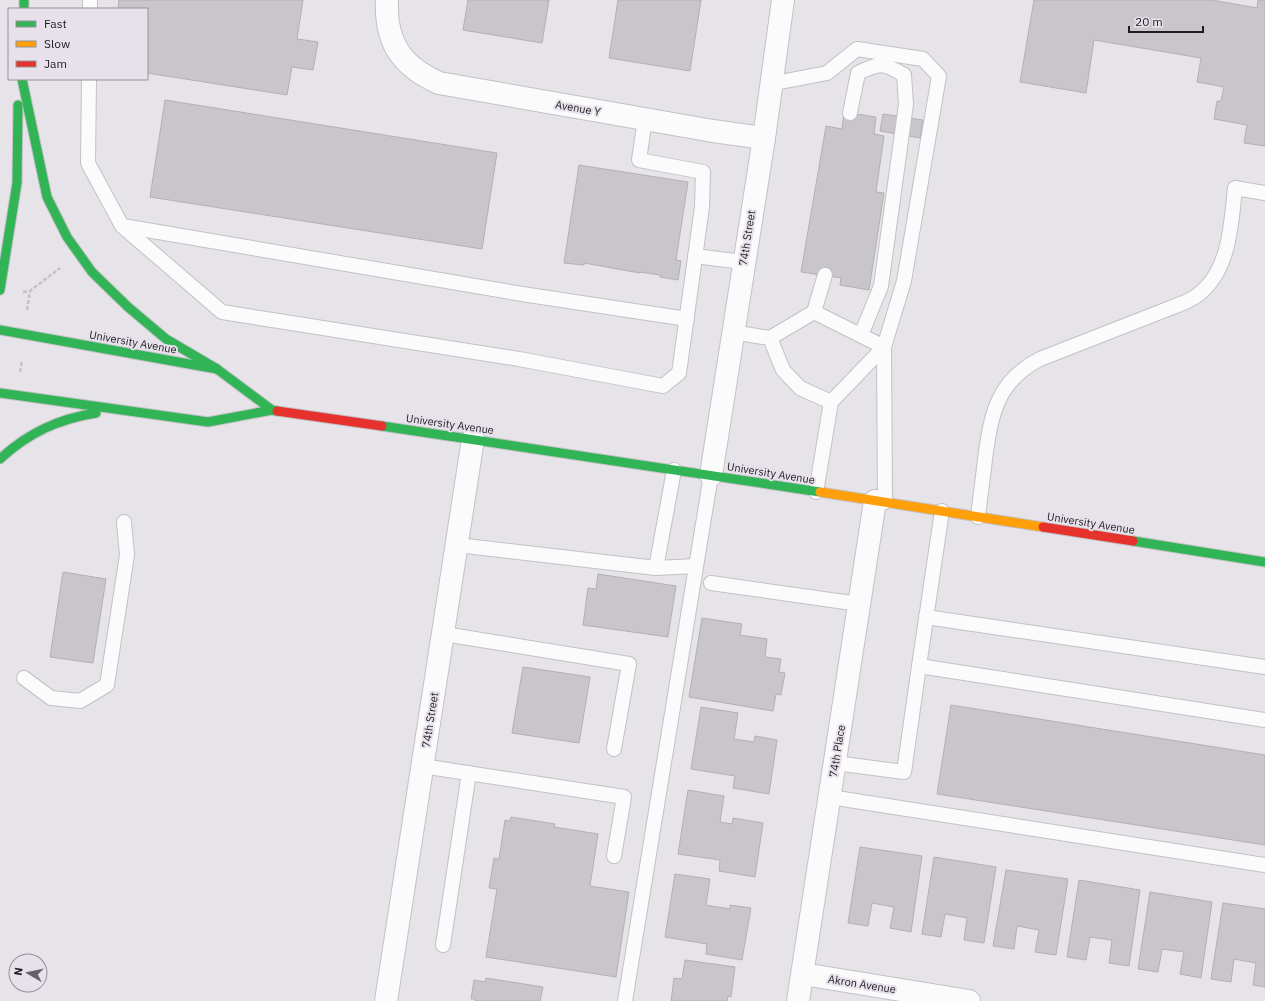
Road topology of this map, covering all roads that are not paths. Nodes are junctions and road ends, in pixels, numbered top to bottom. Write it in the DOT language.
graph roads {
  1 [pos="388,0"];
  2 [pos="783,0"];
  3 [pos="18,80"];
  4 [pos="22,80"];
  5 [pos="89,80"];
  6 [pos="770,84"];
  7 [pos="850,113"];
  8 [pos="645,119"];
  9 [pos="764,138"];
  10 [pos="17,183"];
  11 [pos="1265,193"];
  12 [pos="3,214"];
  13 [pos="122,226"];
  14 [pos="695,256"];
  15 [pos="743,262"];
  16 [pos="825,276"];
  17 [pos="0,290"];
  18 [pos="814,312"];
  19 [pos="687,319"];
  20 [pos="0,330"];
  21 [pos="732,332"];
  22 [pos="861,335"];
  23 [pos="770,338"];
  24 [pos="884,347"];
  25 [pos="217,369"];
  26 [pos="0,393"];
  27 [pos="832,402"];
  28 [pos="119,410"];
  29 [pos="272,410"];
  30 [pos="473,439"];
  31 [pos="0,459"];
  32 [pos="674,470"];
  33 [pos="711,475"];
  34 [pos="816,492"];
  35 [pos="880,502"];
  36 [pos="942,511"];
  37 [pos="978,517"];
  38 [pos="124,522"];
  39 [pos="457,545"];
  40 [pos="1265,562"];
  41 [pos="696,566"];
  42 [pos="656,568"];
  43 [pos="711,583"];
  44 [pos="859,604"];
  45 [pos="926,617"];
  46 [pos="444,634"];
  47 [pos="920,666"];
  48 [pos="1265,668"];
  49 [pos="24,678"];
  50 [pos="1265,720"];
  51 [pos="614,749"];
  52 [pos="835,762"];
  53 [pos="422,766"];
  54 [pos="469,773"];
  55 [pos="830,797"];
  56 [pos="614,856"];
  57 [pos="1265,865"];
  58 [pos="443,945"];
  59 [pos="803,974"];
  60 [pos="960,1000"];
  61 [pos="386,1001"];
  62 [pos="625,1001"];
  63 [pos="798,1001"];
  1 -- 8 [label="street, Avenue Y"];
  2 -- 6 [label="street, 74th Street"];
  3 -- 10 [label="main road"];
  4 -- 25 [label="main road"];
  5 -- 13 [label="lane"];
  6 -- 9 [label="street, 74th Street"];
  6 -- 24 [label="lane"];
  7 -- 22 [label="lane"];
  8 -- 9 [label="street, Avenue Y"];
  8 -- 14 [label="lane"];
  9 -- 15 [label="street, 74th Street"];
  10 -- 12 [label="main road"];
  10 -- 17 [label="main road"];
  11 -- 37 [label="lane"];
  13 -- 19 [label="lane"];
  13 -- 19 [label="lane"];
  14 -- 15 [label="lane"];
  14 -- 19 [label="lane"];
  15 -- 21 [label="street, 74th Street"];
  16 -- 18 [label="lane"];
  18 -- 22 [label="lane"];
  18 -- 23 [label="lane"];
  20 -- 25 [label="main road, University Avenue"];
  21 -- 23 [label="lane"];
  21 -- 33 [label="street, 74th Street"];
  22 -- 24 [label="lane"];
  23 -- 27 [label="lane"];
  24 -- 27 [label="lane"];
  24 -- 35 [label="lane"];
  25 -- 29 [label="main road, University Avenue"];
  26 -- 28 [label="main road, University Avenue"];
  27 -- 34 [label="lane"];
  28 -- 29 [label="main road, University Avenue"];
  28 -- 31 [label="main road"];
  29 -- 30 [label="main road, University Avenue"];
  30 -- 32 [label="main road, University Avenue"];
  30 -- 39 [label="street, 74th Street"];
  32 -- 33 [label="main road, University Avenue"];
  32 -- 42 [label="lane"];
  33 -- 34 [label="main road, University Avenue"];
  33 -- 41 [label="lane"];
  34 -- 35 [label="main road, University Avenue"];
  35 -- 36 [label="main road, University Avenue"];
  35 -- 44 [label="street, 74th Place"];
  36 -- 37 [label="main road, University Avenue"];
  36 -- 45 [label="lane"];
  37 -- 40 [label="main road, University Avenue"];
  38 -- 49 [label="lane"];
  39 -- 42 [label="lane"];
  39 -- 46 [label="street, 74th Street"];
  41 -- 42 [label="lane"];
  41 -- 62 [label="lane"];
  43 -- 44 [label="lane"];
  44 -- 52 [label="street, 74th Place"];
  45 -- 47 [label="lane"];
  45 -- 48 [label="lane"];
  46 -- 51 [label="lane"];
  46 -- 53 [label="street, 74th Street"];
  47 -- 50 [label="lane"];
  47 -- 52 [label="lane"];
  52 -- 55 [label="street, 74th Place"];
  53 -- 54 [label="lane"];
  53 -- 61 [label="street, 74th Street"];
  54 -- 56 [label="lane"];
  54 -- 58 [label="lane"];
  55 -- 57 [label="lane"];
  55 -- 59 [label="street, 74th Place"];
  59 -- 60 [label="street, Akron Avenue"];
  59 -- 63 [label="street, 74th Place"];
}
